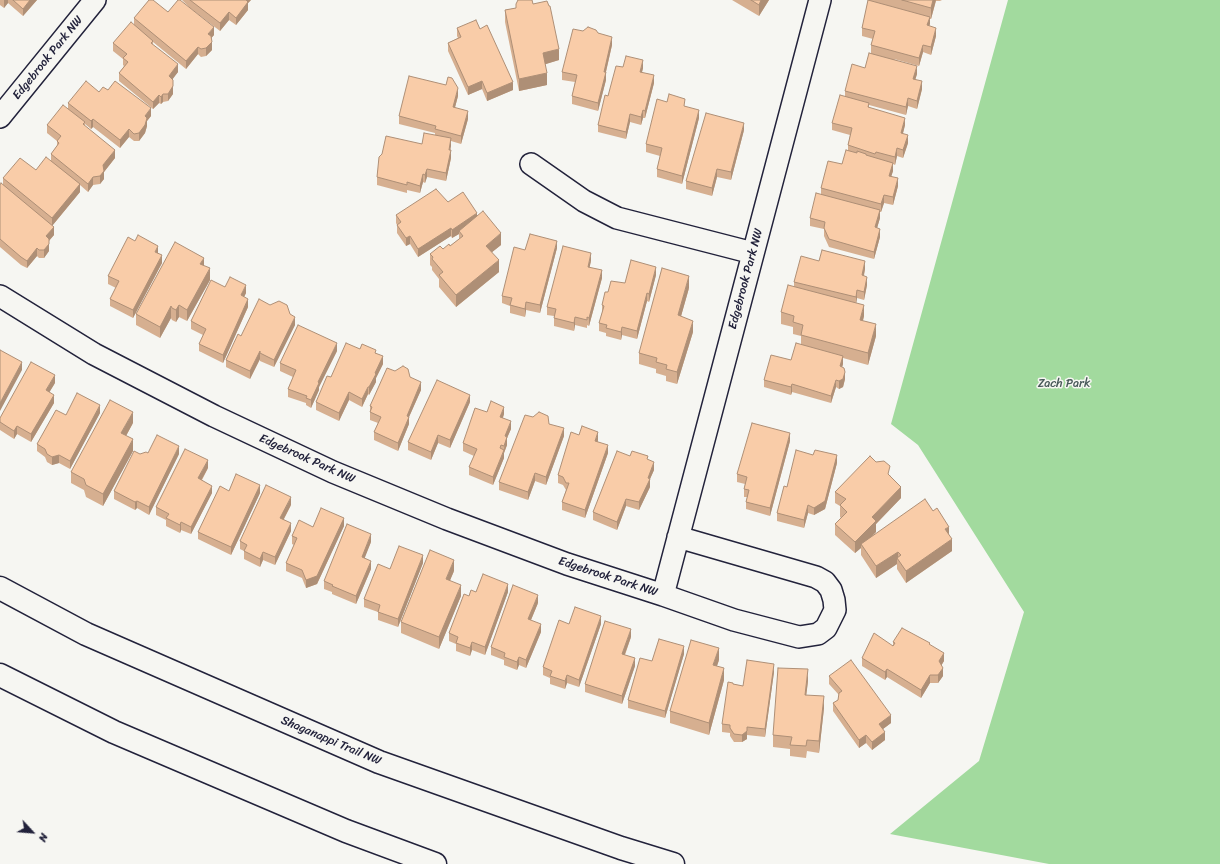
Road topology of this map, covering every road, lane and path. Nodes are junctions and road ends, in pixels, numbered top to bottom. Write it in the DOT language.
graph roads {
  1 [pos="96,0"];
  2 [pos="820,0"];
  3 [pos="0,117"];
  4 [pos="531,164"];
  5 [pos="754,253"];
  6 [pos="0,296"];
  7 [pos="678,537"];
  8 [pos="0,588"];
  9 [pos="663,595"];
  10 [pos="0,675"];
  11 [pos="435,864"];
  12 [pos="673,864"];
  1 -- 3 [label="street, Edgebrook Park NW"];
  2 -- 5 [label="street, Edgebrook Park NW"];
  4 -- 5 [label="street"];
  5 -- 7 [label="street, Edgebrook Park NW"];
  6 -- 9 [label="street, Edgebrook Park NW"];
  7 -- 9 [label="street, Edgebrook Park NW"];
  7 -- 9 [label="street"];
  8 -- 12 [label="main road, Shaganappi Trail NW"];
  10 -- 11 [label="main road"];
}
